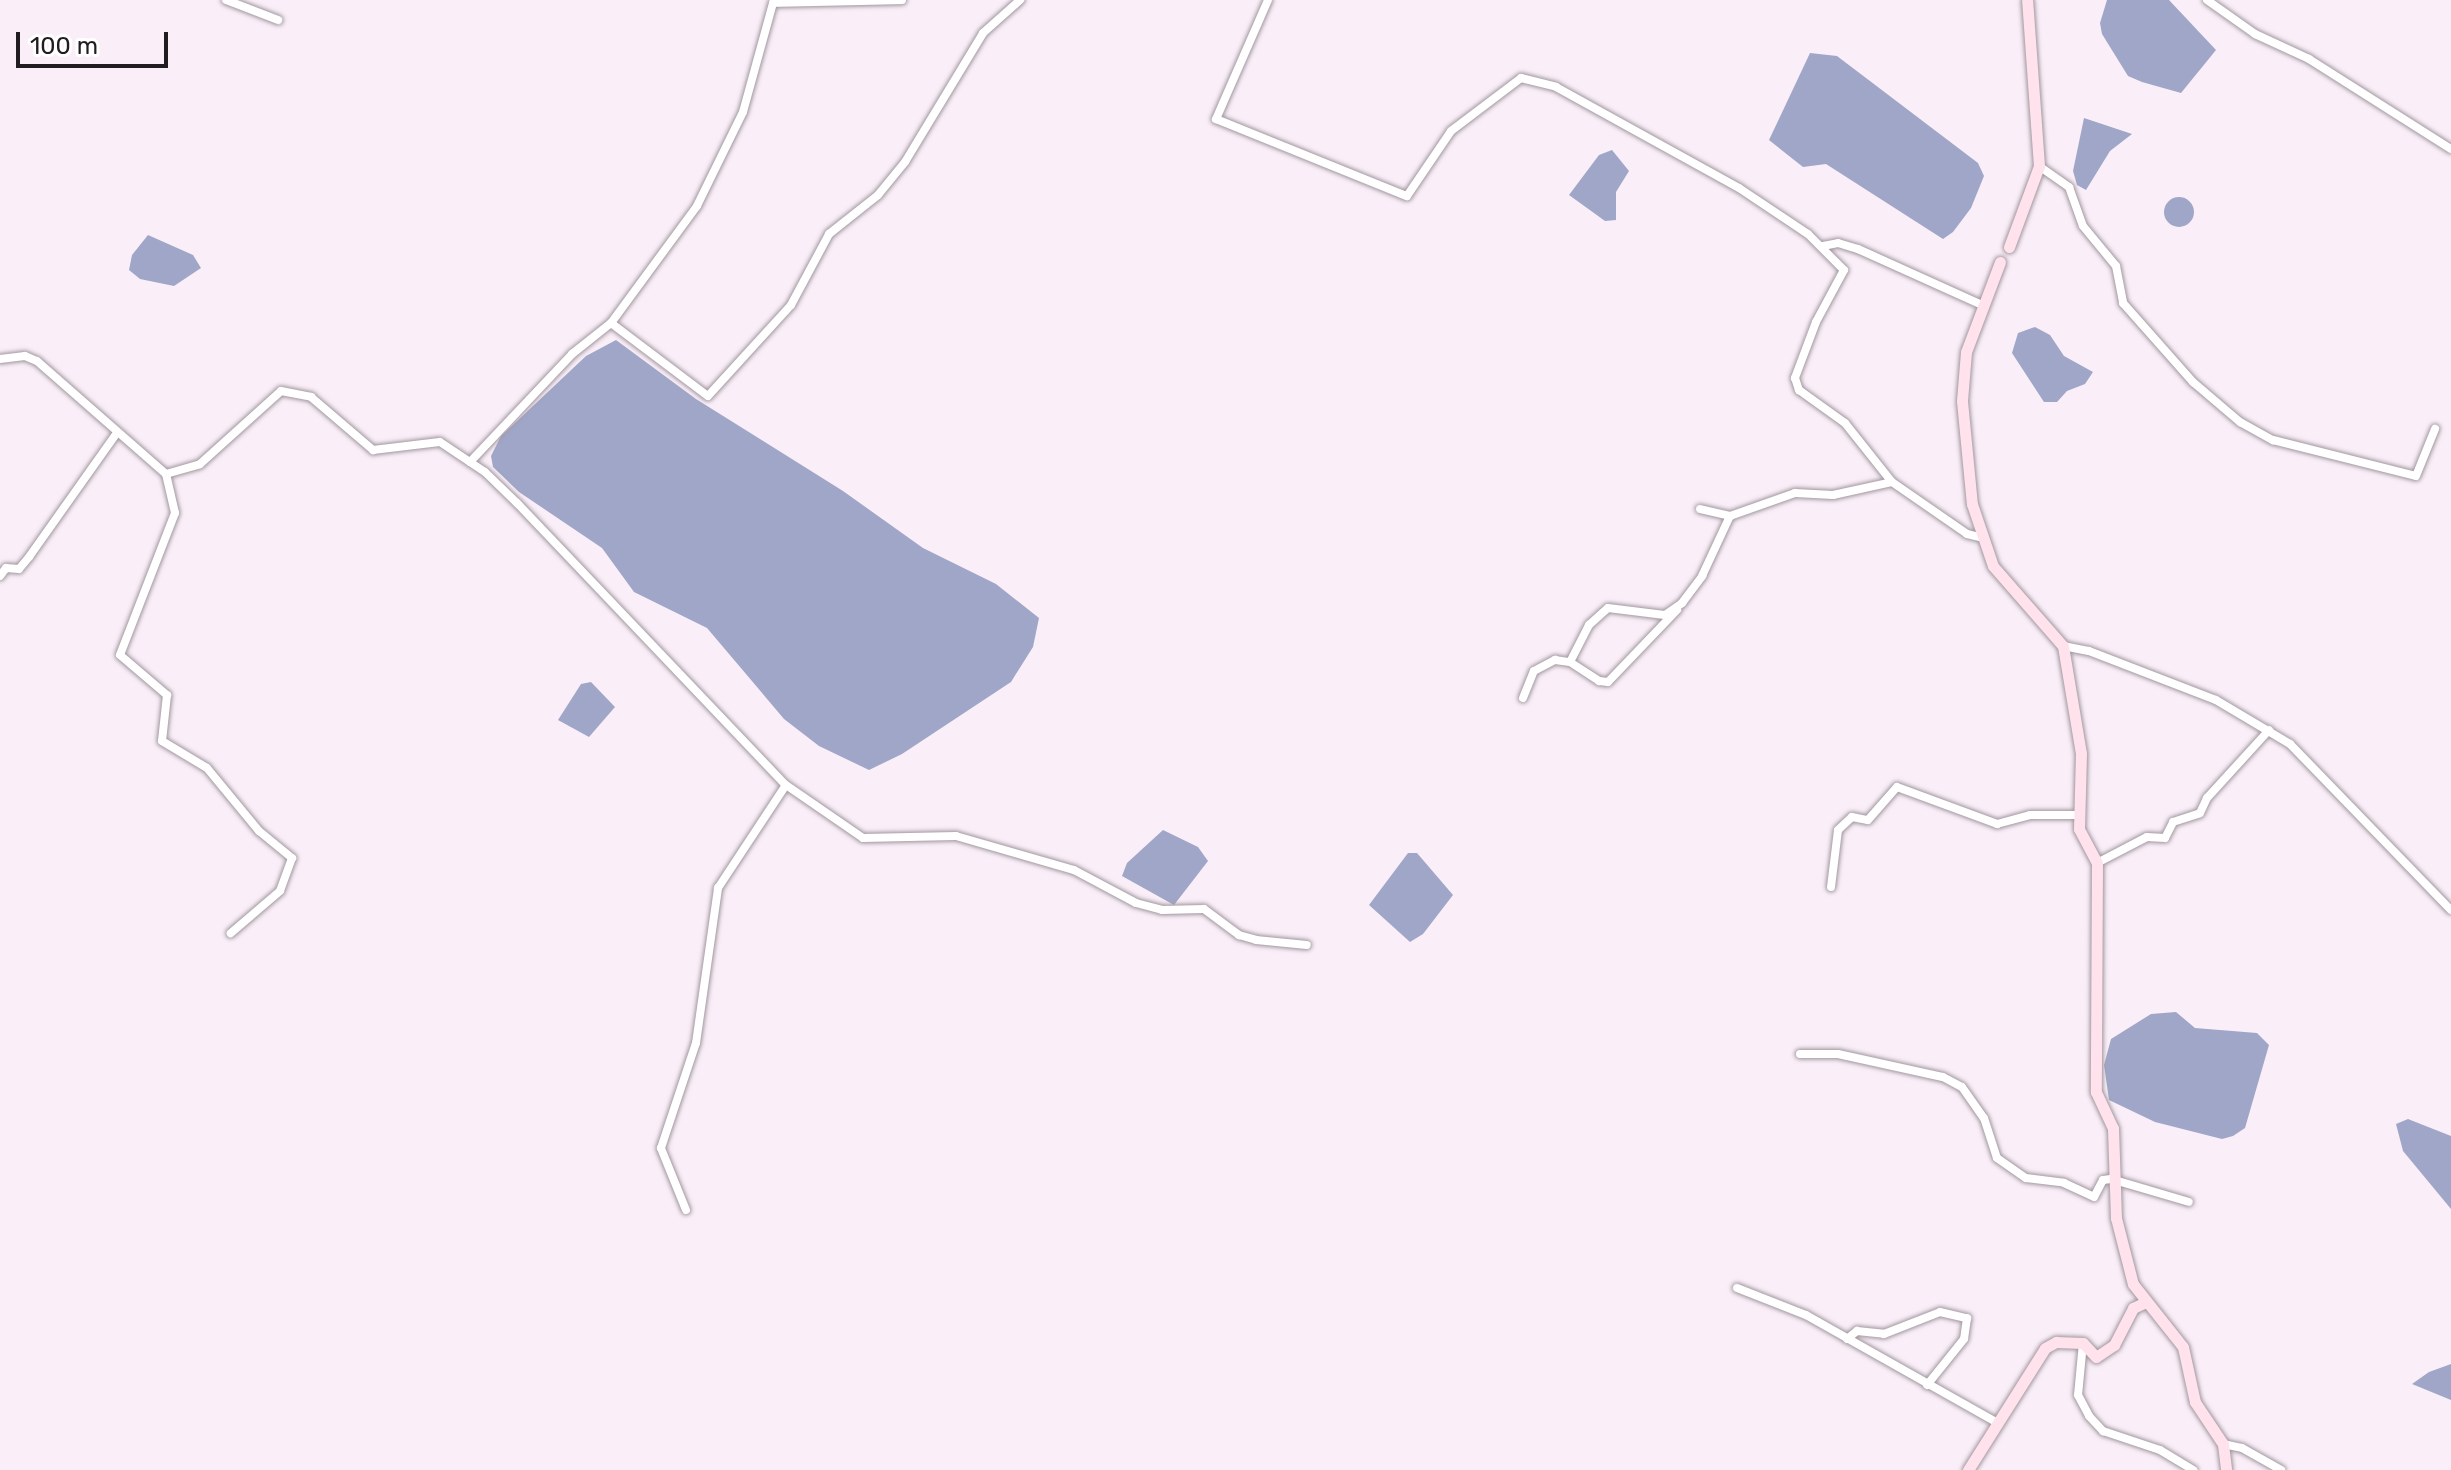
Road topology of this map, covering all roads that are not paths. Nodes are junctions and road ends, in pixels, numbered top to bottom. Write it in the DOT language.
graph roads {
  1 [pos="226,0"];
  2 [pos="902,0"];
  3 [pos="1020,0"];
  4 [pos="1268,0"];
  5 [pos="2027,0"];
  6 [pos="2207,0"];
  7 [pos="278,20"];
  8 [pos="2451,149"];
  9 [pos="2039,166"];
  10 [pos="1823,246"];
  11 [pos="2009,247"];
  12 [pos="2000,262"];
  13 [pos="1980,304"];
  14 [pos="611,323"];
  15 [pos="0,359"];
  16 [pos="2435,429"];
  17 [pos="116,434"];
  18 [pos="470,462"];
  19 [pos="166,474"];
  20 [pos="1892,482"];
  21 [pos="1700,509"];
  22 [pos="1730,516"];
  23 [pos="1979,537"];
  24 [pos="0,576"];
  25 [pos="1682,603"];
  26 [pos="2063,646"];
  27 [pos="1570,662"];
  28 [pos="1523,698"];
  29 [pos="2269,730"];
  30 [pos="786,785"];
  31 [pos="2080,815"];
  32 [pos="2097,863"];
  33 [pos="1831,887"];
  34 [pos="2451,910"];
  35 [pos="231,933"];
  36 [pos="1307,945"];
  37 [pos="1800,1054"];
  38 [pos="2111,1179"];
  39 [pos="2189,1202"];
  40 [pos="686,1210"];
  41 [pos="1737,1288"];
  42 [pos="2146,1302"];
  43 [pos="1847,1339"];
  44 [pos="2083,1343"];
  45 [pos="1927,1385"];
  46 [pos="1996,1422"];
  47 [pos="2223,1444"];
  48 [pos="1968,1470"];
  49 [pos="2193,1470"];
  50 [pos="2226,1470"];
  51 [pos="2281,1470"];
  1 -- 7 [label="street"];
  2 -- 14 [label="street"];
  3 -- 14 [label="street"];
  4 -- 10 [label="street"];
  5 -- 9 [label="street"];
  6 -- 8 [label="street"];
  9 -- 11 [label="street"];
  9 -- 16 [label="street"];
  10 -- 13 [label="street"];
  10 -- 20 [label="street"];
  12 -- 13 [label="street"];
  13 -- 23 [label="street"];
  14 -- 18 [label="street"];
  15 -- 17 [label="street"];
  17 -- 19 [label="street"];
  17 -- 24 [label="street"];
  18 -- 19 [label="street"];
  18 -- 30 [label="street"];
  19 -- 35 [label="street"];
  20 -- 22 [label="street"];
  20 -- 23 [label="street"];
  21 -- 22 [label="street"];
  22 -- 25 [label="street"];
  23 -- 26 [label="street"];
  25 -- 27 [label="street"];
  25 -- 27 [label="street"];
  26 -- 29 [label="street"];
  26 -- 31 [label="street"];
  27 -- 28 [label="street"];
  29 -- 32 [label="street"];
  29 -- 34 [label="street"];
  30 -- 36 [label="street"];
  30 -- 40 [label="street"];
  31 -- 32 [label="street"];
  31 -- 33 [label="street"];
  32 -- 38 [label="street"];
  37 -- 38 [label="street"];
  38 -- 39 [label="street"];
  38 -- 42 [label="street"];
  41 -- 43 [label="street"];
  42 -- 44 [label="street"];
  42 -- 47 [label="street"];
  43 -- 45 [label="street"];
  43 -- 45 [label="street"];
  44 -- 46 [label="street"];
  44 -- 49 [label="street"];
  45 -- 46 [label="street"];
  46 -- 48 [label="street"];
  47 -- 50 [label="street"];
  47 -- 51 [label="street"];
}
